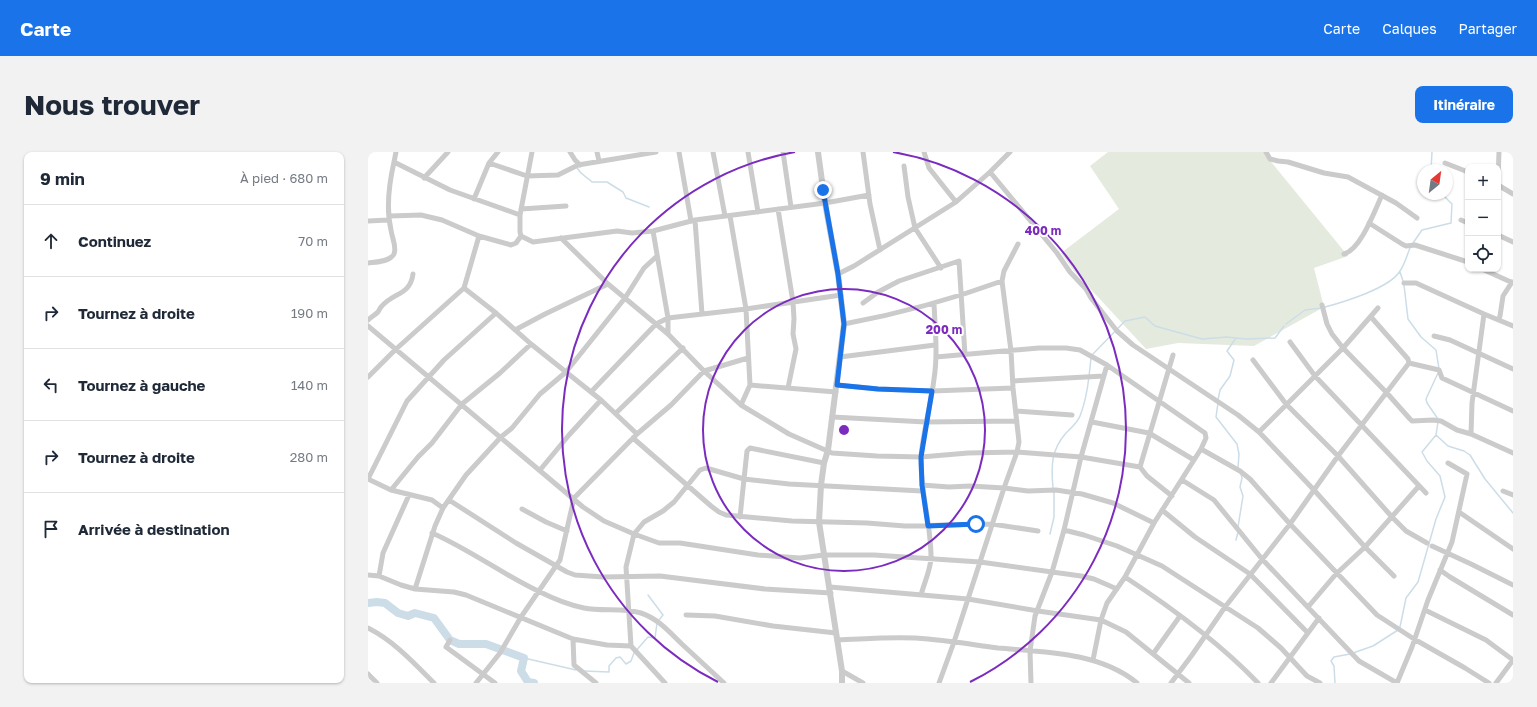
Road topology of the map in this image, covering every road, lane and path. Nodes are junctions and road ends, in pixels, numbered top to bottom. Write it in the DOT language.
graph roads {
  1 [pos="396,152"];
  2 [pos="448,152"];
  3 [pos="498,152"];
  4 [pos="532,152"];
  5 [pos="570,152"];
  6 [pos="597,152"];
  7 [pos="656,152"];
  8 [pos="679,152"];
  9 [pos="713,152"];
  10 [pos="748,152"];
  11 [pos="783,152"];
  12 [pos="818,152"];
  13 [pos="863,152"];
  14 [pos="924,152"];
  15 [pos="1010,152"];
  16 [pos="1266,152"];
  17 [pos="1499,152"];
  18 [pos="638,153"];
  19 [pos="599,161"];
  20 [pos="394,162"];
  21 [pos="489,163"];
  22 [pos="1444,163"];
  23 [pos="1499,164"];
  24 [pos="578,165"];
  25 [pos="904,166"];
  26 [pos="1465,171"];
  27 [pos="990,172"];
  28 [pos="527,176"];
  29 [pos="424,178"];
  30 [pos="1501,187"];
  31 [pos="1513,194"];
  32 [pos="869,195"];
  33 [pos="1382,195"];
  34 [pos="474,199"];
  35 [pos="956,202"];
  36 [pos="825,203"];
  37 [pos="566,206"];
  38 [pos="791,207"];
  39 [pos="778,209"];
  40 [pos="521,212"];
  41 [pos="758,212"];
  42 [pos="728,216"];
  43 [pos="389,218"];
  44 [pos="1417,218"];
  45 [pos="1461,220"];
  46 [pos="368,221"];
  47 [pos="693,221"];
  48 [pos="1465,222"];
  49 [pos="1369,223"];
  50 [pos="915,228"];
  51 [pos="653,231"];
  52 [pos="479,236"];
  53 [pos="521,236"];
  54 [pos="1500,236"];
  55 [pos="561,238"];
  56 [pos="1513,242"];
  57 [pos="1018,244"];
  58 [pos="880,250"];
  59 [pos="1344,254"];
  60 [pos="657,256"];
  61 [pos="1465,261"];
  62 [pos="368,263"];
  63 [pos="941,268"];
  64 [pos="1488,272"];
  65 [pos="413,274"];
  66 [pos="838,274"];
  67 [pos="1002,281"];
  68 [pos="1404,283"];
  69 [pos="1512,283"];
  70 [pos="608,284"];
  71 [pos="464,288"];
  72 [pos="962,294"];
  73 [pos="841,295"];
  74 [pos="625,298"];
  75 [pos="793,302"];
  76 [pos="863,303"];
  77 [pos="934,303"];
  78 [pos="1322,305"];
  79 [pos="1378,308"];
  80 [pos="746,309"];
  81 [pos="496,313"];
  82 [pos="702,314"];
  83 [pos="1484,314"];
  84 [pos="1370,317"];
  85 [pos="668,318"];
  86 [pos="1499,319"];
  87 [pos="368,320"];
  88 [pos="656,324"];
  89 [pos="844,324"];
  90 [pos="368,326"];
  91 [pos="1513,326"];
  92 [pos="515,330"];
  93 [pos="668,334"];
  94 [pos="1434,336"];
  95 [pos="1290,342"];
  96 [pos="531,344"];
  97 [pos="935,345"];
  98 [pos="682,348"];
  99 [pos="1343,348"];
  100 [pos="395,350"];
  101 [pos="1011,351"];
  102 [pos="1480,354"];
  103 [pos="965,355"];
  104 [pos="1173,355"];
  105 [pos="840,357"];
  106 [pos="936,357"];
  107 [pos="748,358"];
  108 [pos="1253,360"];
  109 [pos="1409,363"];
  110 [pos="1107,365"];
  111 [pos="1169,369"];
  112 [pos="1513,369"];
  113 [pos="566,372"];
  114 [pos="704,372"];
  115 [pos="428,376"];
  116 [pos="1104,376"];
  117 [pos="1315,376"];
  118 [pos="368,377"];
  119 [pos="1013,381"];
  120 [pos="750,385"];
  121 [pos="788,388"];
  122 [pos="836,388"];
  123 [pos="1013,388"];
  124 [pos="932,391"];
  125 [pos="591,392"];
  126 [pos="1386,392"];
  127 [pos="1474,393"];
  128 [pos="602,400"];
  129 [pos="1159,401"];
  130 [pos="462,404"];
  131 [pos="1286,404"];
  132 [pos="741,405"];
  133 [pos="1513,411"];
  134 [pos="1016,412"];
  135 [pos="616,413"];
  136 [pos="1072,415"];
  137 [pos="832,417"];
  138 [pos="1017,421"];
  139 [pos="926,422"];
  140 [pos="1092,422"];
  141 [pos="1362,425"];
  142 [pos="1259,432"];
  143 [pos="1149,433"];
  144 [pos="637,434"];
  145 [pos="1471,434"];
  146 [pos="501,437"];
  147 [pos="633,438"];
  148 [pos="1201,449"];
  149 [pos="828,450"];
  150 [pos="1017,452"];
  151 [pos="1513,453"];
  152 [pos="1338,456"];
  153 [pos="921,457"];
  154 [pos="1081,457"];
  155 [pos="1194,460"];
  156 [pos="824,463"];
  157 [pos="1448,463"];
  158 [pos="1140,467"];
  159 [pos="540,470"];
  160 [pos="368,479"];
  161 [pos="744,479"];
  162 [pos="1182,480"];
  163 [pos="821,485"];
  164 [pos="689,486"];
  165 [pos="1419,486"];
  166 [pos="922,488"];
  167 [pos="1004,488"];
  168 [pos="391,490"];
  169 [pos="1314,490"];
  170 [pos="1503,491"];
  171 [pos="1073,493"];
  172 [pos="1426,493"];
  173 [pos="409,495"];
  174 [pos="1513,495"];
  175 [pos="1172,496"];
  176 [pos="574,498"];
  177 [pos="449,500"];
  178 [pos="443,508"];
  179 [pos="522,509"];
  180 [pos="1162,510"];
  181 [pos="1459,512"];
  182 [pos="740,517"];
  183 [pos="1392,517"];
  184 [pos="819,522"];
  185 [pos="1154,523"];
  186 [pos="992,524"];
  187 [pos="1290,524"];
  188 [pos="928,526"];
  189 [pos="1064,530"];
  190 [pos="567,531"];
  191 [pos="1038,531"];
  192 [pos="432,533"];
  193 [pos="634,534"];
  194 [pos="1365,547"];
  195 [pos="1513,548"];
  196 [pos="1137,554"];
  197 [pos="1448,554"];
  198 [pos="824,555"];
  199 [pos="931,558"];
  200 [pos="1262,559"];
  201 [pos="980,562"];
  202 [pos="556,566"];
  203 [pos="1440,570"];
  204 [pos="1052,572"];
  205 [pos="1250,574"];
  206 [pos="1336,574"];
  207 [pos="368,575"];
  208 [pos="380,576"];
  209 [pos="1394,576"];
  210 [pos="626,577"];
  211 [pos="1125,577"];
  212 [pos="1513,585"];
  213 [pos="415,589"];
  214 [pos="1116,589"];
  215 [pos="830,590"];
  216 [pos="539,592"];
  217 [pos="921,595"];
  218 [pos="968,599"];
  219 [pos="1224,607"];
  220 [pos="1308,607"];
  221 [pos="629,610"];
  222 [pos="1424,610"];
  223 [pos="1038,611"];
  224 [pos="686,615"];
  225 [pos="1513,615"];
  226 [pos="1180,616"];
  227 [pos="521,617"];
  228 [pos="1319,618"];
  229 [pos="1101,620"];
  230 [pos="368,628"];
  231 [pos="836,633"];
  232 [pos="1308,633"];
  233 [pos="1204,636"];
  234 [pos="573,639"];
  235 [pos="1414,639"];
  236 [pos="450,640"];
  237 [pos="837,640"];
  238 [pos="954,642"];
  239 [pos="631,646"];
  240 [pos="1030,651"];
  241 [pos="1153,654"];
  242 [pos="1290,657"];
  243 [pos="1093,660"];
  244 [pos="1513,660"];
  245 [pos="842,671"];
  246 [pos="368,674"];
  247 [pos="484,674"];
  248 [pos="1179,674"];
  249 [pos="377,683"];
  250 [pos="434,683"];
  251 [pos="476,683"];
  252 [pos="495,683"];
  253 [pos="596,683"];
  254 [pos="665,683"];
  255 [pos="724,683"];
  256 [pos="842,683"];
  257 [pos="863,683"];
  258 [pos="939,683"];
  259 [pos="1032,683"];
  260 [pos="1137,683"];
  261 [pos="1171,683"];
  262 [pos="1189,683"];
  263 [pos="1258,683"];
  264 [pos="1271,683"];
  265 [pos="1320,683"];
  266 [pos="1397,683"];
  267 [pos="1489,683"];
  268 [pos="1496,683"];
  1 -- 20 [label="street"];
  2 -- 29 [label="street"];
  3 -- 21 [label="street"];
  4 -- 28 [label="street"];
  5 -- 24 [label="street"];
  6 -- 19 [label="street"];
  7 -- 18 [label="street"];
  8 -- 47 [label="street"];
  9 -- 42 [label="street"];
  10 -- 41 [label="street"];
  11 -- 38 [label="street"];
  12 -- 36 [label="street"];
  13 -- 32 [label="street"];
  14 -- 35 [label="street"];
  15 -- 27 [label="street"];
  16 -- 33 [label="street"];
  17 -- 23 [label="street"];
  18 -- 19 [label="street"];
  19 -- 24 [label="street"];
  20 -- 29 [label="street"];
  20 -- 43 [label="street"];
  21 -- 28 [label="street"];
  21 -- 34 [label="street"];
  22 -- 26 [label="street"];
  24 -- 28 [label="street"];
  25 -- 50 [label="street"];
  27 -- 35 [label="street"];
  27 -- 111 [label="street"];
  28 -- 40 [label="street"];
  29 -- 34 [label="street"];
  30 -- 31 [label="street"];
  32 -- 36 [label="street"];
  32 -- 58 [label="street"];
  33 -- 44 [label="street"];
  33 -- 49 [label="street"];
  34 -- 40 [label="street"];
  35 -- 50 [label="street"];
  36 -- 38 [label="street"];
  36 -- 66 [label="street"];
  37 -- 40 [label="street"];
  38 -- 39 [label="street"];
  39 -- 41 [label="street"];
  39 -- 75 [label="street"];
  40 -- 53 [label="street"];
  41 -- 42 [label="street"];
  42 -- 47 [label="street"];
  42 -- 80 [label="street"];
  43 -- 46 [label="street"];
  43 -- 52 [label="street"];
  43 -- 62 [label="street"];
  45 -- 48 [label="street"];
  47 -- 51 [label="street"];
  47 -- 82 [label="street"];
  49 -- 59 [label="street"];
  49 -- 61 [label="street"];
  50 -- 58 [label="street"];
  50 -- 63 [label="street"];
  51 -- 55 [label="street"];
  51 -- 60 [label="street"];
  52 -- 53 [label="street"];
  52 -- 71 [label="street"];
  53 -- 55 [label="street"];
  54 -- 56 [label="street"];
  55 -- 70 [label="street"];
  57 -- 67 [label="street"];
  58 -- 66 [label="street"];
  60 -- 74 [label="street"];
  60 -- 85 [label="street"];
  63 -- 72 [label="street"];
  63 -- 76 [label="street"];
  64 -- 69 [label="street"];
  65 -- 87 [label="street"];
  66 -- 73 [label="street"];
  67 -- 72 [label="street"];
  67 -- 101 [label="street"];
  68 -- 83 [label="street"];
  69 -- 86 [label="street"];
  70 -- 74 [label="street"];
  70 -- 92 [label="street"];
  71 -- 81 [label="street"];
  71 -- 100 [label="street"];
  72 -- 77 [label="street"];
  72 -- 103 [label="street"];
  73 -- 75 [label="street"];
  73 -- 89 [label="street"];
  74 -- 88 [label="street"];
  74 -- 113 [label="street"];
  75 -- 80 [label="street"];
  75 -- 121 [label="street"];
  77 -- 89 [label="street"];
  77 -- 97 [label="street"];
  78 -- 99 [label="street"];
  79 -- 84 [label="street"];
  80 -- 82 [label="street"];
  80 -- 107 [label="street"];
  81 -- 92 [label="street"];
  81 -- 115 [label="street"];
  82 -- 85 [label="street"];
  83 -- 86 [label="street"];
  83 -- 102 [label="street"];
  84 -- 99 [label="street"];
  84 -- 109 [label="street"];
  85 -- 88 [label="street"];
  85 -- 93 [label="street"];
  86 -- 91 [label="street"];
  88 -- 93 [label="street"];
  88 -- 125 [label="street"];
  89 -- 105 [label="street"];
  90 -- 100 [label="street"];
  92 -- 96 [label="street"];
  93 -- 98 [label="street"];
  94 -- 102 [label="street"];
  95 -- 117 [label="street"];
  96 -- 113 [label="street"];
  96 -- 130 [label="street"];
  97 -- 105 [label="street"];
  97 -- 106 [label="street"];
  98 -- 114 [label="street"];
  98 -- 135 [label="street"];
  99 -- 117 [label="street"];
  99 -- 126 [label="street"];
  100 -- 115 [label="street"];
  100 -- 118 [label="street"];
  101 -- 103 [label="street"];
  101 -- 110 [label="street"];
  101 -- 119 [label="street"];
  102 -- 112 [label="street"];
  102 -- 127 [label="street"];
  103 -- 106 [label="street"];
  104 -- 111 [label="street"];
  105 -- 122 [label="street"];
  106 -- 124 [label="street"];
  107 -- 114 [label="street"];
  107 -- 120 [label="street"];
  108 -- 131 [label="street"];
  109 -- 126 [label="street"];
  109 -- 127 [label="street"];
  110 -- 116 [label="street"];
  110 -- 129 [label="street"];
  111 -- 129 [label="street"];
  111 -- 142 [label="street"];
  113 -- 125 [label="street"];
  113 -- 146 [label="street"];
  114 -- 132 [label="street"];
  114 -- 144 [label="street"];
  115 -- 130 [label="street"];
  115 -- 160 [label="street"];
  116 -- 119 [label="street"];
  116 -- 140 [label="street"];
  117 -- 131 [label="street"];
  117 -- 141 [label="street"];
  119 -- 123 [label="street"];
  120 -- 121 [label="street"];
  120 -- 132 [label="street"];
  121 -- 122 [label="street"];
  122 -- 124 [label="street"];
  122 -- 137 [label="street"];
  123 -- 124 [label="street"];
  123 -- 134 [label="street"];
  124 -- 139 [label="street"];
  125 -- 128 [label="street"];
  126 -- 141 [label="street"];
  126 -- 145 [label="street"];
  127 -- 133 [label="street"];
  127 -- 145 [label="street"];
  128 -- 135 [label="street"];
  128 -- 159 [label="street"];
  129 -- 143 [label="street"];
  129 -- 148 [label="street"];
  130 -- 146 [label="street"];
  130 -- 168 [label="street"];
  131 -- 142 [label="street"];
  131 -- 152 [label="street"];
  132 -- 149 [label="street"];
  134 -- 136 [label="street"];
  134 -- 138 [label="street"];
  135 -- 144 [label="street"];
  137 -- 139 [label="street"];
  137 -- 149 [label="street"];
  138 -- 139 [label="street"];
  138 -- 150 [label="street"];
  139 -- 153 [label="street"];
  140 -- 143 [label="street"];
  140 -- 154 [label="street"];
  141 -- 152 [label="street"];
  141 -- 165 [label="street"];
  142 -- 169 [label="street"];
  143 -- 155 [label="street"];
  143 -- 158 [label="street"];
  144 -- 147 [label="street"];
  145 -- 151 [label="street"];
  146 -- 159 [label="street"];
  146 -- 177 [label="street"];
  147 -- 164 [label="street"];
  147 -- 176 [label="street"];
  148 -- 155 [label="street"];
  148 -- 187 [label="street"];
  149 -- 153 [label="street"];
  149 -- 156 [label="street"];
  150 -- 153 [label="street"];
  150 -- 154 [label="street"];
  150 -- 167 [label="street"];
  152 -- 169 [label="street"];
  152 -- 183 [label="street"];
  153 -- 166 [label="street"];
  154 -- 158 [label="street"];
  154 -- 171 [label="street"];
  155 -- 162 [label="street"];
  156 -- 161 [label="street"];
  156 -- 163 [label="street"];
  157 -- 181 [label="street"];
  158 -- 175 [label="street"];
  159 -- 176 [label="street"];
  160 -- 168 [label="street"];
  161 -- 163 [label="street"];
  161 -- 164 [label="street"];
  161 -- 182 [label="street"];
  162 -- 175 [label="street"];
  162 -- 200 [label="street"];
  163 -- 166 [label="street"];
  163 -- 184 [label="street"];
  164 -- 182 [label="street"];
  164 -- 193 [label="street"];
  165 -- 172 [label="street"];
  165 -- 183 [label="street"];
  166 -- 167 [label="street"];
  166 -- 188 [label="street"];
  167 -- 171 [label="street"];
  167 -- 186 [label="street"];
  168 -- 173 [label="street"];
  169 -- 187 [label="street"];
  169 -- 194 [label="street"];
  170 -- 174 [label="street"];
  171 -- 185 [label="street"];
  171 -- 189 [label="street"];
  173 -- 178 [label="street"];
  173 -- 208 [label="street"];
  175 -- 180 [label="street"];
  176 -- 190 [label="street"];
  176 -- 193 [label="street"];
  177 -- 178 [label="street"];
  177 -- 202 [label="street"];
  178 -- 192 [label="street"];
  179 -- 190 [label="street"];
  180 -- 185 [label="street"];
  180 -- 205 [label="street"];
  181 -- 195 [label="street"];
  181 -- 197 [label="street"];
  182 -- 184 [label="street"];
  183 -- 194 [label="street"];
  183 -- 197 [label="street"];
  184 -- 188 [label="street"];
  184 -- 198 [label="street"];
  185 -- 196 [label="street"];
  186 -- 188 [label="street"];
  186 -- 191 [label="street"];
  186 -- 201 [label="street"];
  187 -- 200 [label="street"];
  187 -- 206 [label="street"];
  188 -- 199 [label="street"];
  189 -- 196 [label="street"];
  189 -- 204 [label="street"];
  190 -- 202 [label="street"];
  192 -- 213 [label="street"];
  192 -- 216 [label="street"];
  193 -- 198 [label="street"];
  193 -- 210 [label="street"];
  194 -- 206 [label="street"];
  194 -- 209 [label="street"];
  196 -- 211 [label="street"];
  196 -- 219 [label="street"];
  197 -- 203 [label="street"];
  197 -- 212 [label="street"];
  198 -- 199 [label="street"];
  198 -- 215 [label="street"];
  199 -- 201 [label="street"];
  199 -- 217 [label="street"];
  200 -- 205 [label="street"];
  200 -- 220 [label="street"];
  201 -- 204 [label="street"];
  201 -- 218 [label="street"];
  202 -- 210 [label="street"];
  202 -- 216 [label="street"];
  203 -- 222 [label="street"];
  203 -- 225 [label="street"];
  204 -- 214 [label="street"];
  204 -- 223 [label="street"];
  205 -- 219 [label="street"];
  205 -- 232 [label="street"];
  206 -- 220 [label="street"];
  206 -- 235 [label="street"];
  207 -- 208 [label="street"];
  208 -- 213 [label="street"];
  210 -- 215 [label="street"];
  210 -- 221 [label="street"];
  211 -- 214 [label="street"];
  211 -- 226 [label="street"];
  213 -- 227 [label="street"];
  214 -- 229 [label="street"];
  215 -- 217 [label="street"];
  215 -- 231 [label="street"];
  216 -- 221 [label="street"];
  216 -- 227 [label="street"];
  217 -- 218 [label="street"];
  218 -- 223 [label="street"];
  218 -- 238 [label="street"];
  219 -- 233 [label="street"];
  219 -- 242 [label="street"];
  220 -- 228 [label="street"];
  221 -- 239 [label="street"];
  221 -- 255 [label="street"];
  222 -- 235 [label="street"];
  222 -- 244 [label="street"];
  223 -- 229 [label="street"];
  223 -- 240 [label="street"];
  224 -- 231 [label="street"];
  226 -- 233 [label="street"];
  226 -- 241 [label="street"];
  227 -- 234 [label="street"];
  227 -- 247 [label="street"];
  228 -- 232 [label="street"];
  228 -- 266 [label="street"];
  229 -- 241 [label="street"];
  229 -- 243 [label="street"];
  230 -- 250 [label="street"];
  231 -- 237 [label="street"];
  232 -- 242 [label="street"];
  233 -- 248 [label="street"];
  233 -- 263 [label="street"];
  234 -- 239 [label="street"];
  234 -- 253 [label="street"];
  235 -- 266 [label="street"];
  235 -- 267 [label="street"];
  236 -- 247 [label="street"];
  237 -- 238 [label="street"];
  237 -- 245 [label="street"];
  238 -- 240 [label="street"];
  238 -- 258 [label="street"];
  239 -- 254 [label="street"];
  240 -- 243 [label="street"];
  240 -- 259 [label="street"];
  241 -- 248 [label="street"];
  242 -- 264 [label="street"];
  242 -- 265 [label="street"];
  243 -- 260 [label="street"];
  244 -- 268 [label="street"];
  245 -- 256 [label="street"];
  245 -- 257 [label="street"];
  246 -- 249 [label="street"];
  247 -- 251 [label="street"];
  247 -- 252 [label="street"];
  248 -- 261 [label="street"];
  248 -- 262 [label="street"];
}
